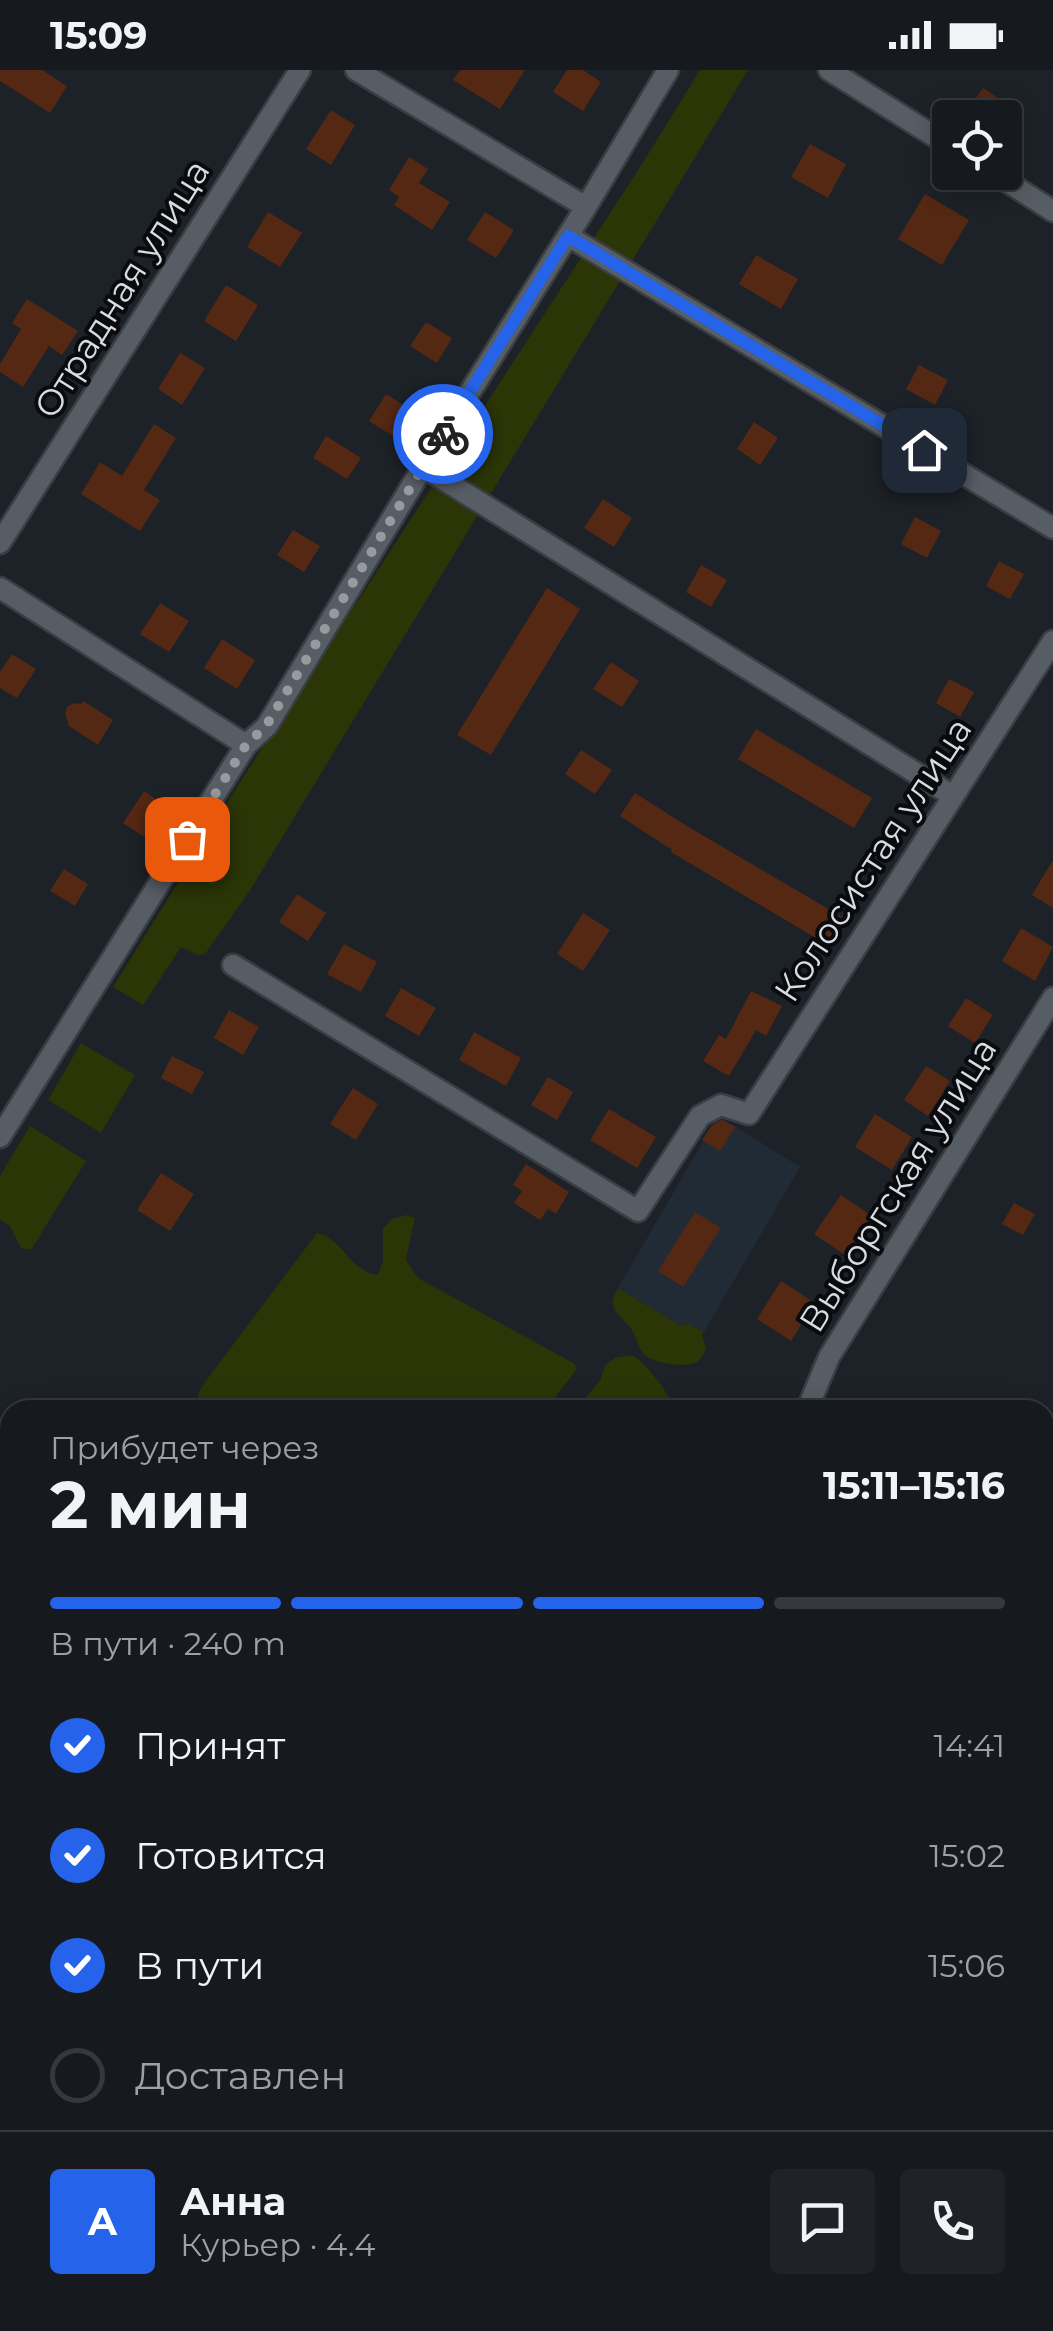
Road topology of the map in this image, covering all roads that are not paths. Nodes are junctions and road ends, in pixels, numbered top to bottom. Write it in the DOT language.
graph roads {
  1 [pos="300,70"];
  2 [pos="356,70"];
  3 [pos="668,70"];
  4 [pos="829,70"];
  5 [pos="932,135"];
  6 [pos="1020,190"];
  7 [pos="586,206"];
  8 [pos="1053,211"];
  9 [pos="568,236"];
  10 [pos="423,467"];
  11 [pos="1053,528"];
  12 [pos="0,543"];
  13 [pos="0,588"];
  14 [pos="1053,641"];
  15 [pos="246,745"];
  16 [pos="953,796"];
  17 [pos="233,965"];
  18 [pos="1053,998"];
  19 [pos="0,1137"];
  20 [pos="810,1400"];
  1 -- 12 [label="street, Отрадная улица"];
  2 -- 7 [label="street"];
  3 -- 7 [label="street"];
  4 -- 5 [label="street"];
  6 -- 8 [label="street"];
  7 -- 9 [label="street"];
  9 -- 10 [label="street"];
  9 -- 11 [label="street"];
  10 -- 15 [label="street"];
  10 -- 16 [label="street"];
  13 -- 15 [label="street"];
  14 -- 16 [label="street, Колосистая улица"];
  15 -- 19 [label="street"];
  16 -- 17 [label="street, Колосистая улица"];
  18 -- 20 [label="street, Выборгская улица"];
}
